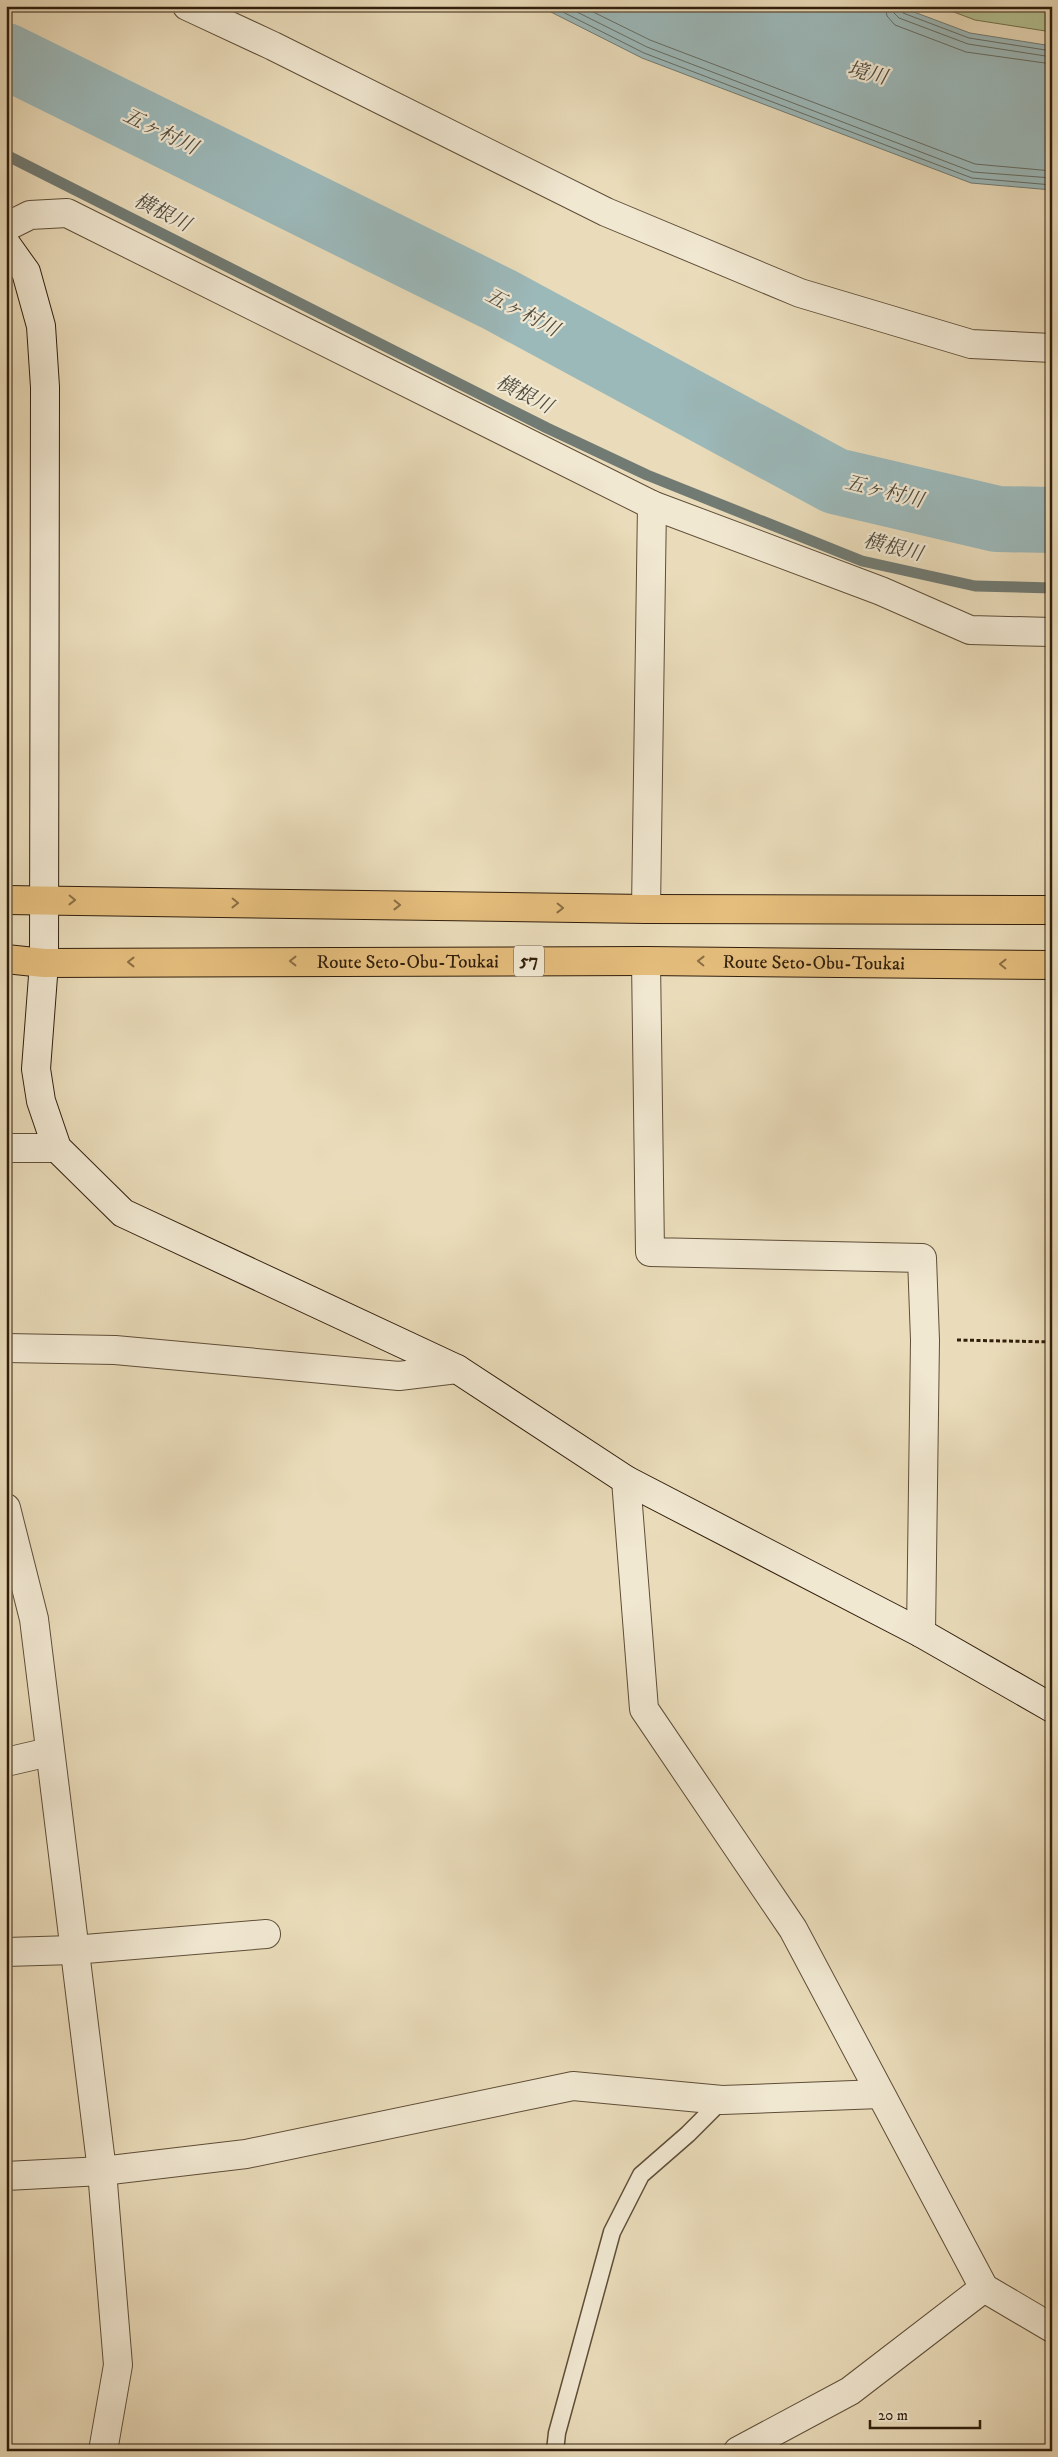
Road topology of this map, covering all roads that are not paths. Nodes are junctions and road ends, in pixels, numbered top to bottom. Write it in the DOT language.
graph roads {
  1 [pos="187,6"];
  2 [pos="6,227"];
  3 [pos="6,244"];
  4 [pos="1052,348"];
  5 [pos="652,505"];
  6 [pos="1052,632"];
  7 [pos="6,900"];
  8 [pos="43,900"];
  9 [pos="646,909"];
  10 [pos="1052,910"];
  11 [pos="6,959"];
  12 [pos="646,961"];
  13 [pos="44,963"];
  14 [pos="1052,965"];
  15 [pos="6,1148"];
  16 [pos="57,1148"];
  17 [pos="6,1348"];
  18 [pos="457,1369"];
  19 [pos="626,1480"];
  20 [pos="6,1508"];
  21 [pos="921,1633"];
  22 [pos="1052,1708"];
  23 [pos="49,1752"];
  24 [pos="6,1762"];
  25 [pos="266,1934"];
  26 [pos="73,1950"];
  27 [pos="6,1952"];
  28 [pos="880,2094"];
  29 [pos="722,2100"];
  30 [pos="102,2171"];
  31 [pos="6,2176"];
  32 [pos="984,2288"];
  33 [pos="1052,2328"];
  34 [pos="103,2451"];
  35 [pos="556,2451"];
  36 [pos="738,2451"];
  1 -- 4 [label="street"];
  2 -- 5 [label="street"];
  3 -- 8 [label="street"];
  5 -- 6 [label="street"];
  5 -- 9 [label="street"];
  7 -- 8 [label="main road"];
  8 -- 9 [label="main road, one-way"];
  8 -- 13 [label="street"];
  9 -- 10 [label="main road"];
  11 -- 13 [label="main road, Route Seto-Obu-Toukai / 57"];
  12 -- 13 [label="main road, Route Seto-Obu-Toukai / 57, one-way"];
  14 -- 12 [label="main road, Route Seto-Obu-Toukai / 57, one-way"];
  12 -- 21 [label="street"];
  13 -- 16 [label="street"];
  15 -- 16 [label="street"];
  16 -- 18 [label="street"];
  17 -- 18 [label="street"];
  18 -- 19 [label="street"];
  19 -- 21 [label="street"];
  19 -- 28 [label="street"];
  20 -- 23 [label="street"];
  21 -- 22 [label="street"];
  23 -- 24 [label="street"];
  23 -- 26 [label="street"];
  25 -- 26 [label="street"];
  26 -- 27 [label="street"];
  26 -- 30 [label="street"];
  28 -- 29 [label="street"];
  28 -- 32 [label="street"];
  29 -- 30 [label="street"];
  29 -- 35 [label="lane"];
  30 -- 31 [label="street"];
  30 -- 34 [label="street"];
  32 -- 33 [label="street"];
  32 -- 36 [label="street"];
}
